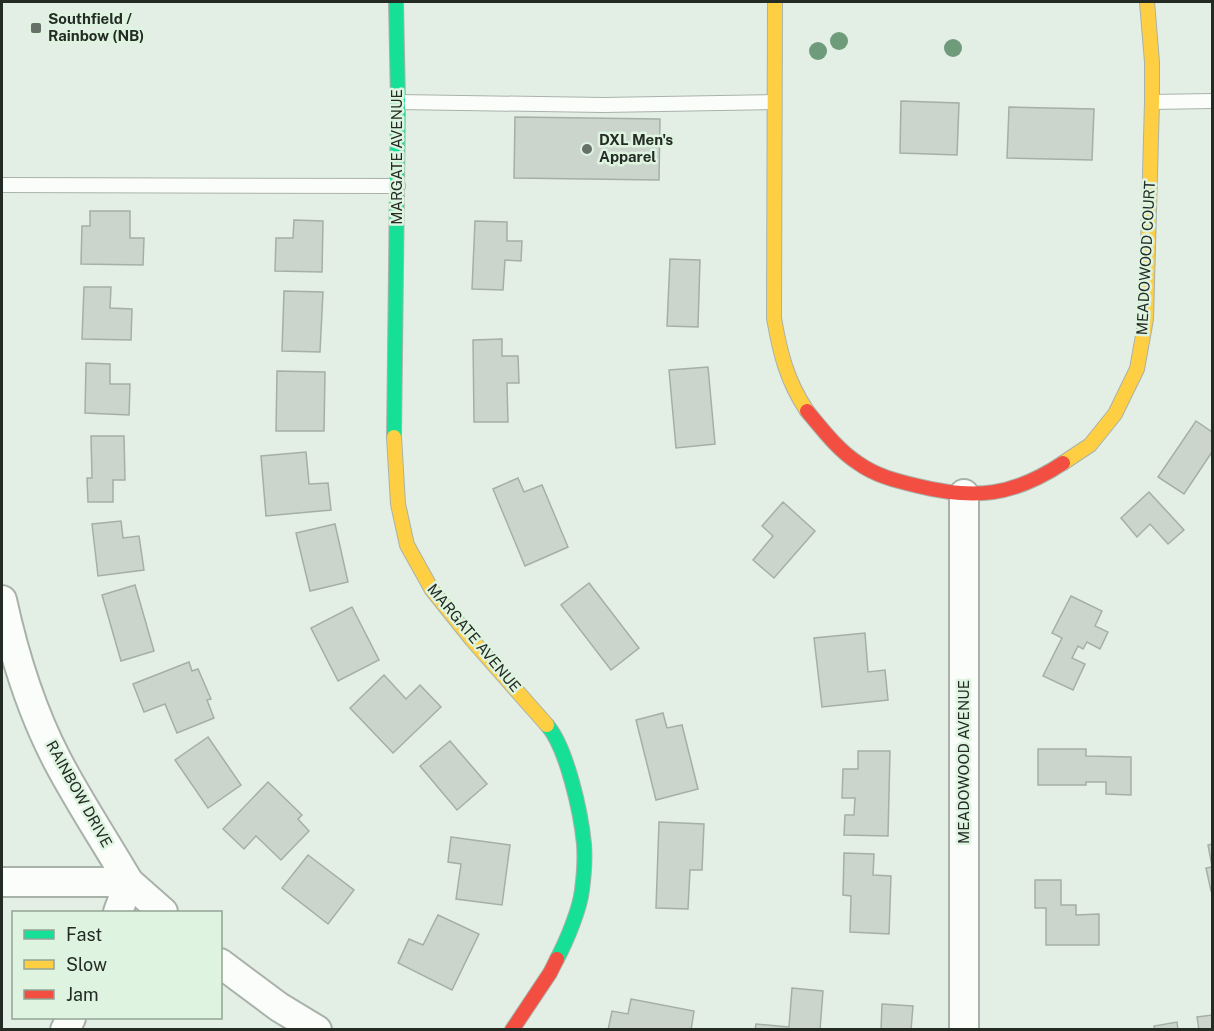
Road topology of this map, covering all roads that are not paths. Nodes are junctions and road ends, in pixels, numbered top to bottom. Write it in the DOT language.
graph roads {
  1 [pos="396,2"];
  2 [pos="775,2"];
  3 [pos="1147,2"];
  4 [pos="1212,101"];
  5 [pos="398,102"];
  6 [pos="774,102"];
  7 [pos="1152,102"];
  8 [pos="2,185"];
  9 [pos="398,186"];
  10 [pos="964,494"];
  11 [pos="2,600"];
  12 [pos="2,882"];
  13 [pos="129,882"];
  14 [pos="118,911"];
  15 [pos="162,911"];
  16 [pos="222,964"];
  17 [pos="316,1029"];
  18 [pos="512,1029"];
  19 [pos="964,1029"];
  1 -- 5 [label="street, MARGATE AVENUE"];
  2 -- 6 [label="street, MEADOWOOD COURT"];
  3 -- 7 [label="street, MEADOWOOD COURT"];
  4 -- 7 [label="lane"];
  5 -- 6 [label="lane"];
  5 -- 9 [label="street, MARGATE AVENUE"];
  6 -- 10 [label="street, MEADOWOOD COURT"];
  7 -- 10 [label="street, MEADOWOOD COURT"];
  8 -- 9 [label="lane"];
  9 -- 18 [label="street, MARGATE AVENUE"];
  10 -- 19 [label="street, MEADOWOOD AVENUE"];
  11 -- 13 [label="street, RAINBOW DRIVE"];
  12 -- 13 [label="street"];
  13 -- 14 [label="street"];
  13 -- 15 [label="street, RAINBOW DRIVE"];
  16 -- 17 [label="street"];
}
